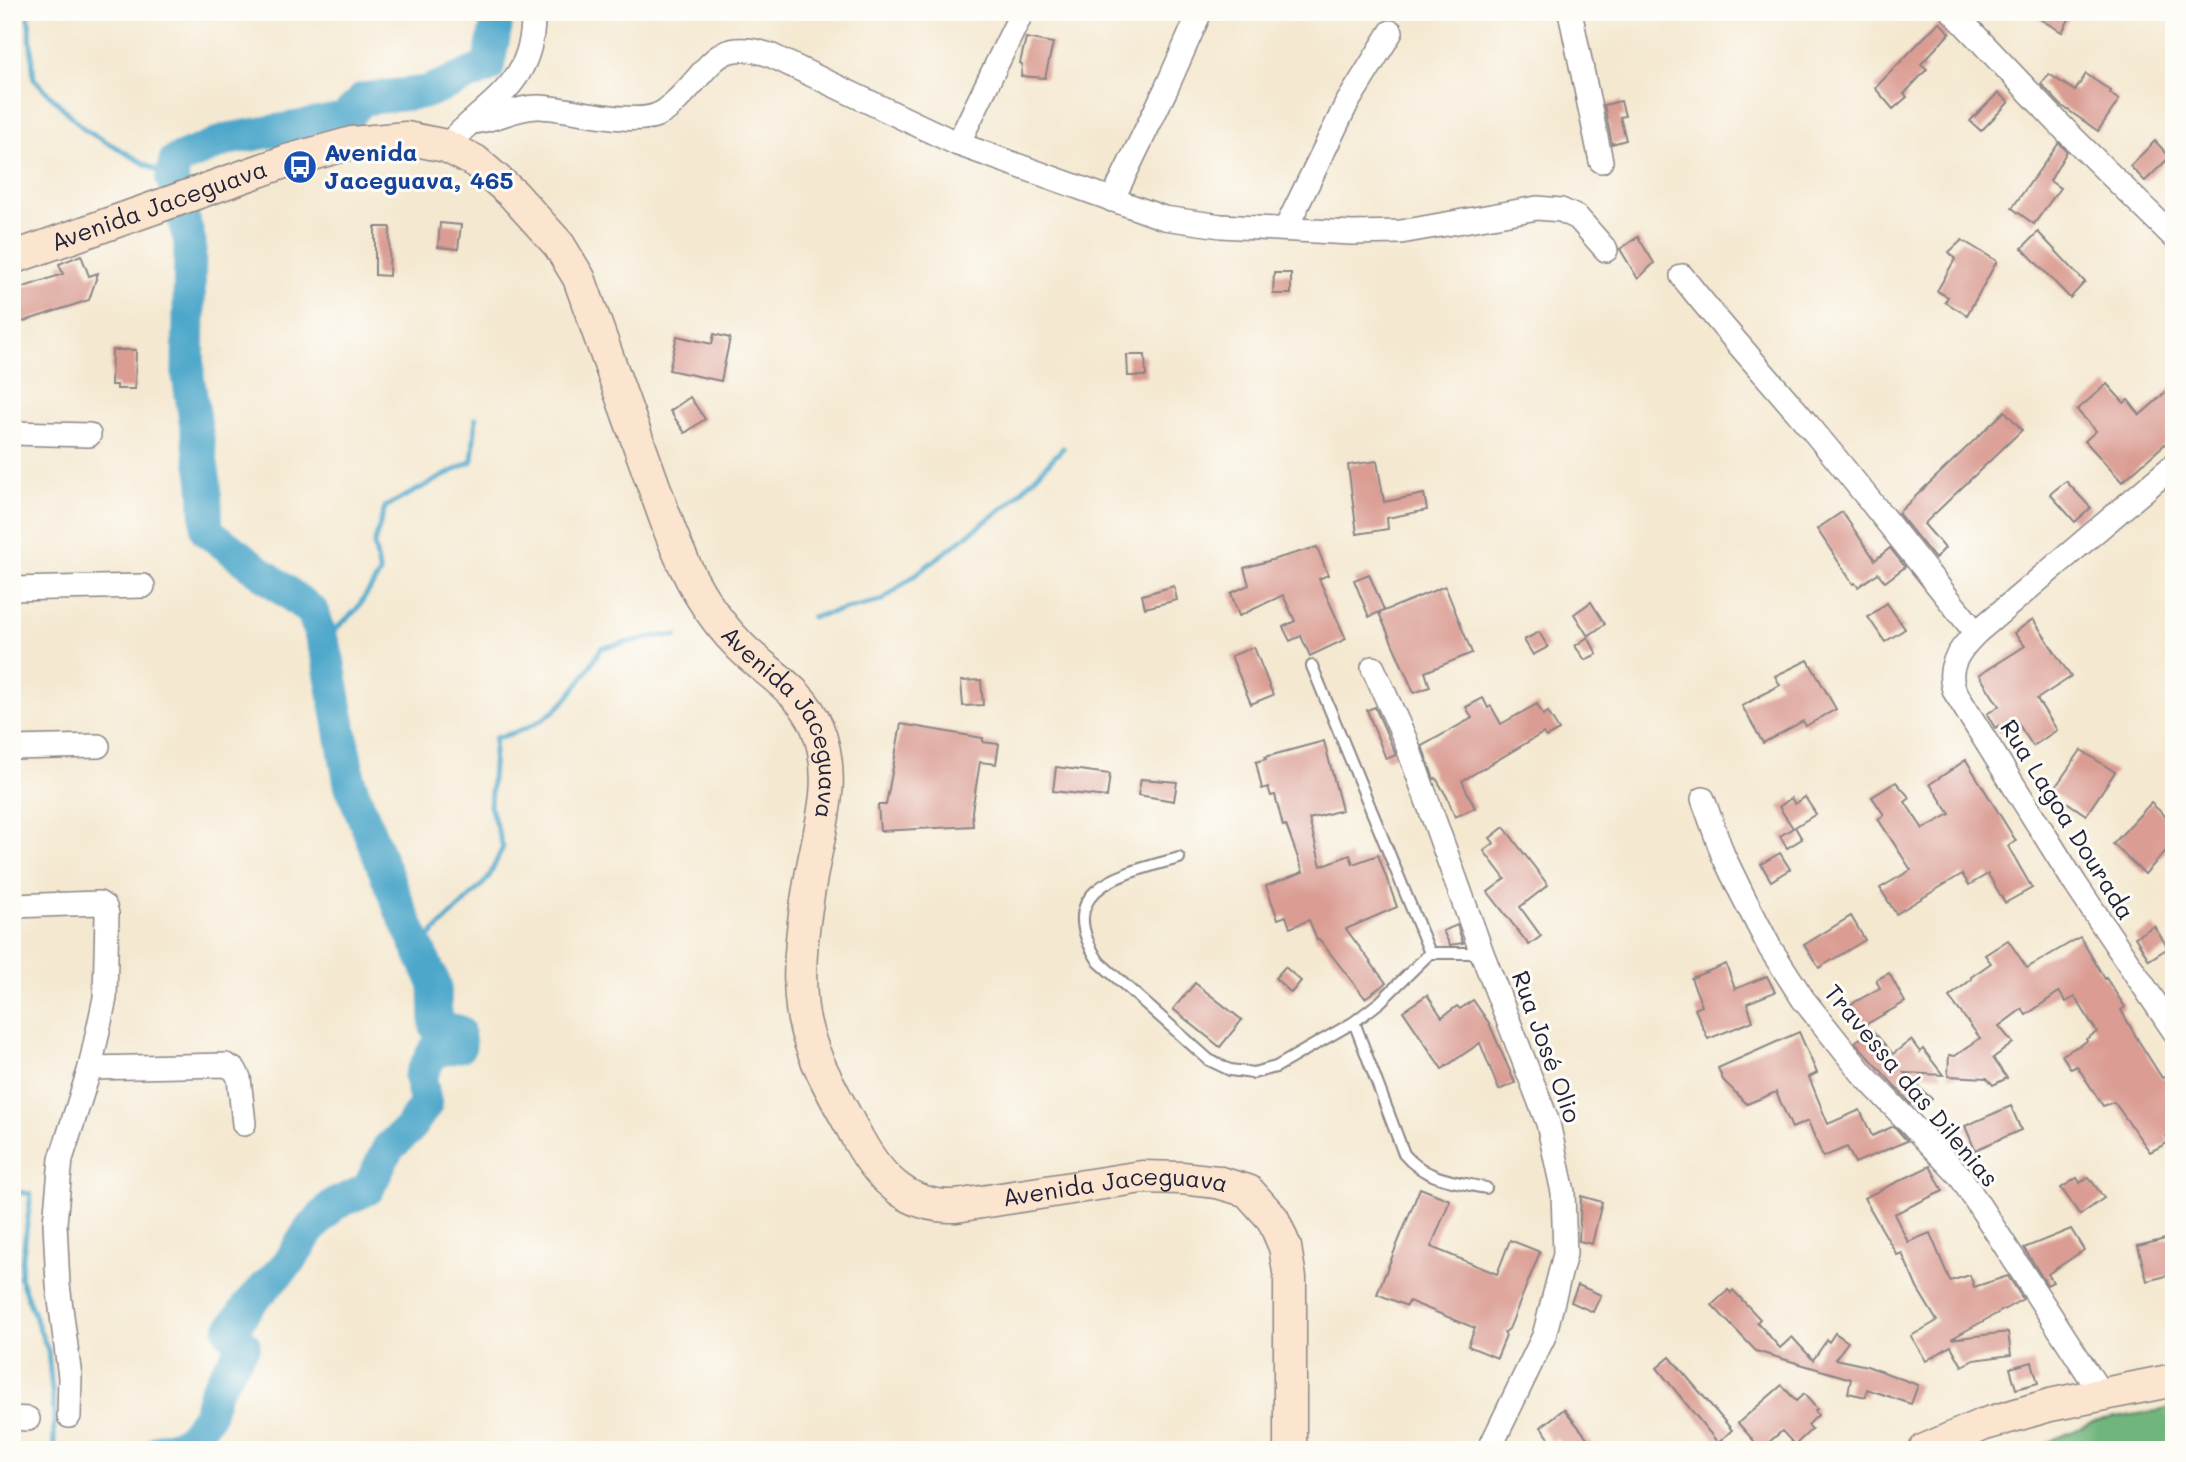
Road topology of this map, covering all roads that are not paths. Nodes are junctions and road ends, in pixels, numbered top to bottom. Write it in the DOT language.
graph roads {
  1 [pos="533,12"];
  2 [pos="1022,12"];
  3 [pos="1200,12"];
  4 [pos="1570,12"];
  5 [pos="1954,12"];
  6 [pos="1391,32"];
  7 [pos="472,122"];
  8 [pos="958,144"];
  9 [pos="446,146"];
  10 [pos="1601,161"];
  11 [pos="1112,200"];
  12 [pos="1286,228"];
  13 [pos="2174,237"];
  14 [pos="1606,250"];
  15 [pos="12,258"];
  16 [pos="1682,276"];
  17 [pos="12,433"];
  18 [pos="89,435"];
  19 [pos="2174,465"];
  20 [pos="143,586"];
  21 [pos="12,589"];
  22 [pos="1976,633"];
  23 [pos="1312,666"];
  24 [pos="1373,668"];
  25 [pos="98,746"];
  26 [pos="12,748"];
  27 [pos="1703,799"];
  28 [pos="1179,858"];
  29 [pos="12,906"];
  30 [pos="1430,953"];
  31 [pos="1482,953"];
  32 [pos="1354,1022"];
  33 [pos="2174,1031"];
  34 [pos="90,1068"];
  35 [pos="244,1124"];
  36 [pos="1486,1188"];
  37 [pos="2174,1380"];
  38 [pos="2102,1395"];
  39 [pos="69,1416"];
  40 [pos="1290,1450"];
  41 [pos="1489,1450"];
  42 [pos="1925,1450"];
  1 -- 7 [label="street"];
  2 -- 8 [label="street"];
  3 -- 11 [label="street"];
  4 -- 10 [label="street"];
  5 -- 13 [label="street"];
  6 -- 12 [label="street"];
  7 -- 8 [label="street"];
  7 -- 9 [label="street"];
  8 -- 11 [label="street"];
  9 -- 15 [label="main road, Avenida Jaceguava"];
  9 -- 40 [label="main road, Avenida Jaceguava"];
  11 -- 12 [label="street"];
  12 -- 14 [label="street"];
  16 -- 22 [label="street"];
  17 -- 18 [label="street"];
  19 -- 22 [label="street, Rua Lagoa Dourada"];
  20 -- 21 [label="street"];
  22 -- 33 [label="street, Rua Lagoa Dourada"];
  23 -- 30 [label="lane"];
  24 -- 31 [label="street, Rua José Olio"];
  25 -- 26 [label="street"];
  27 -- 38 [label="street, Travessa das Dilenias"];
  28 -- 32 [label="lane"];
  29 -- 34 [label="street"];
  30 -- 31 [label="lane"];
  30 -- 32 [label="lane"];
  31 -- 41 [label="street, Rua José Olio"];
  32 -- 36 [label="lane"];
  34 -- 35 [label="street"];
  34 -- 39 [label="street"];
  37 -- 38 [label="main road"];
  38 -- 42 [label="main road"];
}
